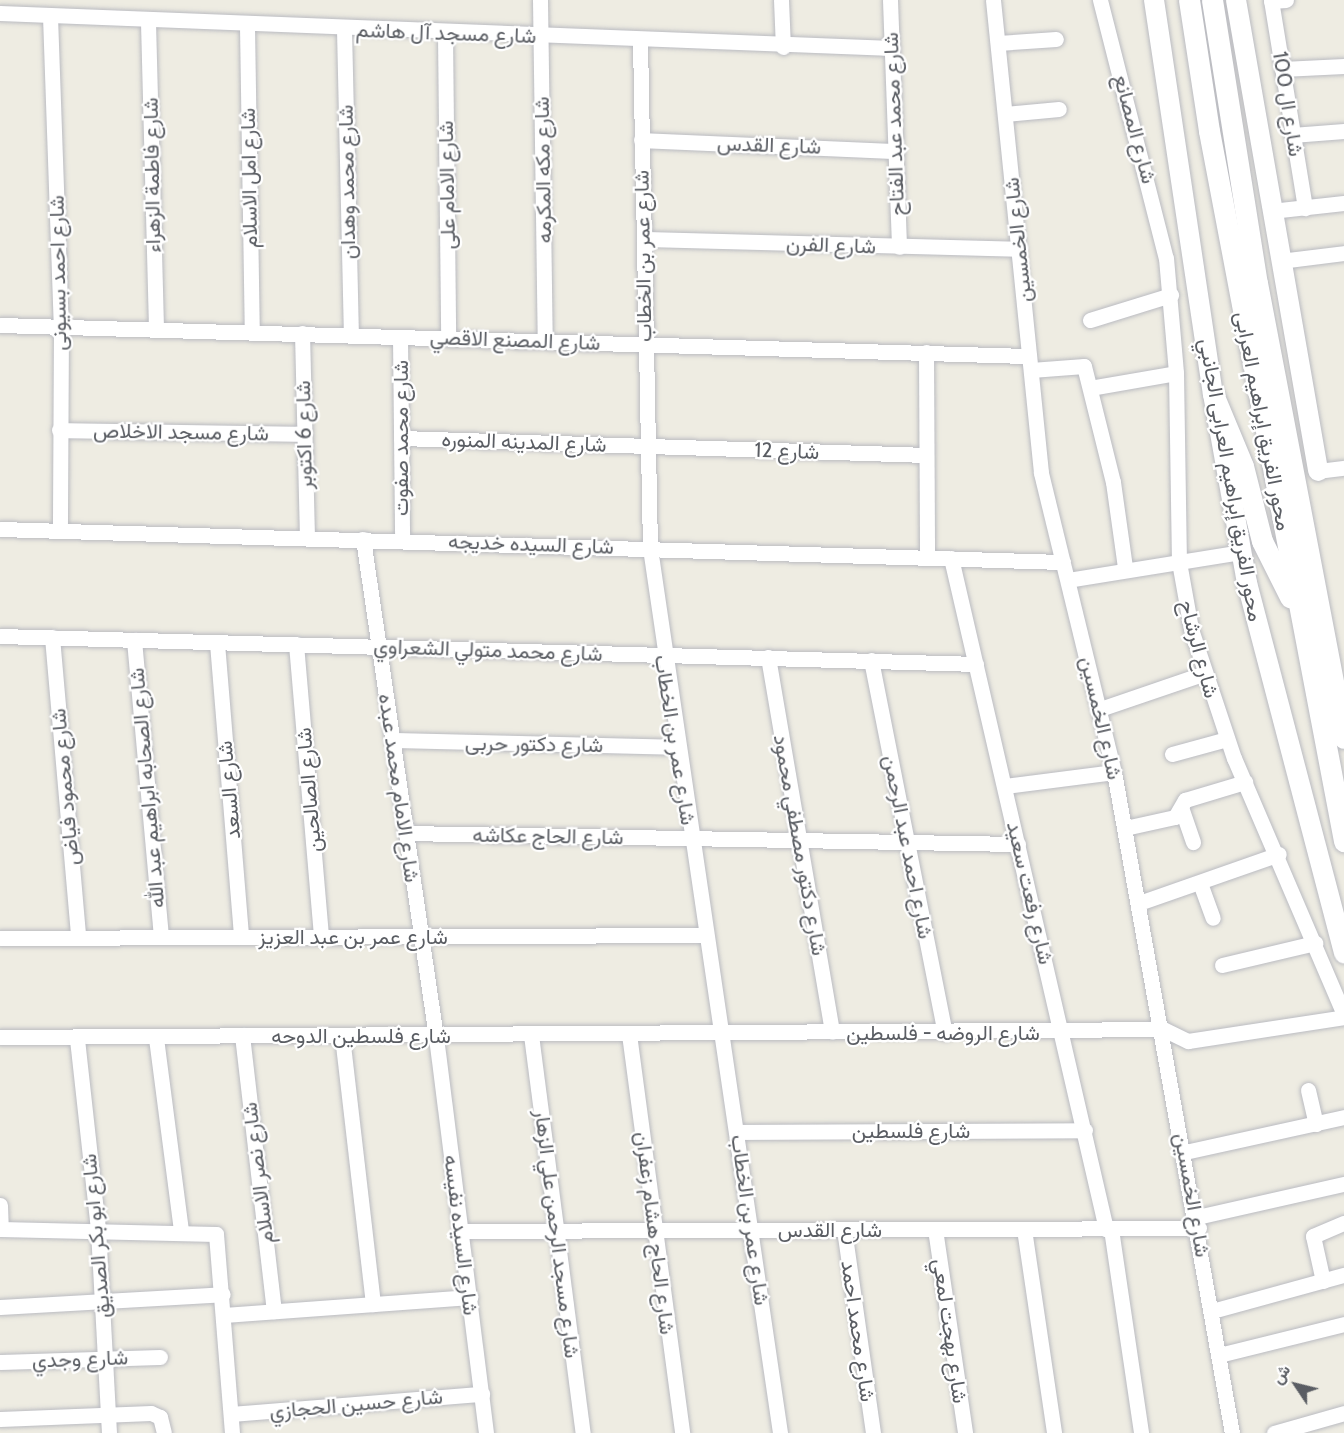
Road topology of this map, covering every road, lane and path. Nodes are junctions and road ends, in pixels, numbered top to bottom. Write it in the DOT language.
graph roads {
  1 [pos="540,0"];
  2 [pos="782,0"];
  3 [pos="890,0"];
  4 [pos="993,0"];
  5 [pos="1100,0"];
  6 [pos="1154,0"];
  7 [pos="1190,0"];
  8 [pos="1212,0"];
  9 [pos="1236,0"];
  10 [pos="1276,0"];
  11 [pos="0,13"];
  12 [pos="50,15"];
  13 [pos="148,22"];
  14 [pos="247,26"];
  15 [pos="344,29"];
  16 [pos="445,33"];
  17 [pos="541,36"];
  18 [pos="1056,39"];
  19 [pos="640,41"];
  20 [pos="998,43"];
  21 [pos="783,47"];
  22 [pos="892,48"];
  23 [pos="1344,66"];
  24 [pos="1282,69"];
  25 [pos="1059,109"];
  26 [pos="1005,114"];
  27 [pos="1344,131"];
  28 [pos="1292,135"];
  29 [pos="641,140"];
  30 [pos="897,151"];
  31 [pos="1344,203"];
  32 [pos="1305,208"];
  33 [pos="1271,211"];
  34 [pos="644,239"];
  35 [pos="898,247"];
  36 [pos="1019,249"];
  37 [pos="1344,253"];
  38 [pos="1166,258"];
  39 [pos="1280,261"];
  40 [pos="1171,295"];
  41 [pos="1090,320"];
  42 [pos="0,325"];
  43 [pos="61,326"];
  44 [pos="156,328"];
  45 [pos="252,331"];
  46 [pos="302,333"];
  47 [pos="351,334"];
  48 [pos="400,336"];
  49 [pos="448,338"];
  50 [pos="545,340"];
  51 [pos="645,344"];
  52 [pos="926,352"];
  53 [pos="1030,363"];
  54 [pos="1176,373"];
  55 [pos="1090,388"];
  56 [pos="1213,394"];
  57 [pos="59,430"];
  58 [pos="304,434"];
  59 [pos="401,438"];
  60 [pos="648,447"];
  61 [pos="926,454"];
  62 [pos="1344,468"];
  63 [pos="1318,471"];
  64 [pos="0,529"];
  65 [pos="60,531"];
  66 [pos="307,537"];
  67 [pos="363,539"];
  68 [pos="402,540"];
  69 [pos="650,548"];
  70 [pos="1241,552"];
  71 [pos="927,558"];
  72 [pos="951,558"];
  73 [pos="1062,562"];
  74 [pos="1179,562"];
  75 [pos="1125,567"];
  76 [pos="1068,580"];
  77 [pos="1298,611"];
  78 [pos="0,636"];
  79 [pos="52,637"];
  80 [pos="134,640"];
  81 [pos="217,643"];
  82 [pos="296,644"];
  83 [pos="379,647"];
  84 [pos="662,655"];
  85 [pos="768,657"];
  86 [pos="871,660"];
  87 [pos="976,664"];
  88 [pos="1205,672"];
  89 [pos="1100,709"];
  90 [pos="1344,738"];
  91 [pos="1227,739"];
  92 [pos="392,740"];
  93 [pos="676,747"];
  94 [pos="1172,754"];
  95 [pos="1114,772"];
  96 [pos="1245,782"];
  97 [pos="1005,786"];
  98 [pos="1182,810"];
  99 [pos="1125,828"];
  100 [pos="405,833"];
  101 [pos="690,839"];
  102 [pos="1344,841"];
  103 [pos="798,842"];
  104 [pos="907,842"];
  105 [pos="1193,842"];
  106 [pos="1018,844"];
  107 [pos="1279,854"];
  108 [pos="1200,884"];
  109 [pos="1139,903"];
  110 [pos="1213,918"];
  111 [pos="705,935"];
  112 [pos="78,936"];
  113 [pos="321,936"];
  114 [pos="421,936"];
  115 [pos="161,937"];
  116 [pos="241,937"];
  117 [pos="0,938"];
  118 [pos="1315,943"];
  119 [pos="1344,954"];
  120 [pos="1222,964"];
  121 [pos="1344,1016"];
  122 [pos="1163,1029"];
  123 [pos="832,1032"];
  124 [pos="723,1033"];
  125 [pos="1062,1033"];
  126 [pos="629,1034"];
  127 [pos="945,1034"];
  128 [pos="242,1035"];
  129 [pos="531,1035"];
  130 [pos="342,1036"];
  131 [pos="0,1037"];
  132 [pos="436,1037"];
  133 [pos="156,1038"];
  134 [pos="77,1039"];
  135 [pos="1308,1090"];
  136 [pos="1344,1117"];
  137 [pos="1316,1124"];
  138 [pos="1085,1130"];
  139 [pos="737,1132"];
  140 [pos="1185,1152"];
  141 [pos="1344,1185"];
  142 [pos="0,1205"];
  143 [pos="1198,1222"];
  144 [pos="1344,1223"];
  145 [pos="1,1229"];
  146 [pos="844,1229"];
  147 [pos="934,1229"];
  148 [pos="1024,1229"];
  149 [pos="1109,1229"];
  150 [pos="98,1230"];
  151 [pos="181,1231"];
  152 [pos="460,1231"];
  153 [pos="752,1231"];
  154 [pos="558,1232"];
  155 [pos="655,1232"];
  156 [pos="1344,1275"];
  157 [pos="1323,1281"];
  158 [pos="223,1294"];
  159 [pos="470,1297"];
  160 [pos="102,1302"];
  161 [pos="373,1305"];
  162 [pos="0,1307"];
  163 [pos="274,1311"];
  164 [pos="1212,1311"];
  165 [pos="224,1315"];
  166 [pos="1344,1324"];
  167 [pos="1219,1354"];
  168 [pos="160,1357"];
  169 [pos="105,1358"];
  170 [pos="0,1362"];
  171 [pos="482,1394"];
  172 [pos="1344,1413"];
  173 [pos="231,1414"];
  174 [pos="108,1415"];
  175 [pos="53,1417"];
  176 [pos="0,1419"];
  177 [pos="54,1433"];
  178 [pos="109,1433"];
  179 [pos="164,1433"];
  180 [pos="232,1433"];
  181 [pos="486,1433"];
  182 [pos="583,1433"];
  183 [pos="682,1433"];
  184 [pos="780,1433"];
  185 [pos="873,1433"];
  186 [pos="965,1433"];
  187 [pos="1054,1433"];
  188 [pos="1141,1433"];
  189 [pos="1232,1433"];
  190 [pos="1274,1433"];
  1 -- 17 [label="street, شارع مكه المكرمه"];
  2 -- 21 [label="street"];
  3 -- 22 [label="street, شارع محمد عبد الفتاح"];
  4 -- 20 [label="street, شارع الخمسين"];
  5 -- 38 [label="street, شارع المصانع"];
  6 -- 56 [label="street, محور الفريق إبراهيم العرابى الجانبي"];
  7 -- 77 [label="main road, محور الفريق إبراهيم العرابى"];
  8 -- 90 [label="main road, محور الفريق إبراهيم العرابى"];
  9 -- 33 [label="street"];
  10 -- 24 [label="street, شارع ال 100"];
  11 -- 12 [label="street, شارع مسجد آل هاشم"];
  12 -- 13 [label="street, شارع مسجد آل هاشم"];
  12 -- 43 [label="street, شارع احمد بسيونى"];
  13 -- 14 [label="street, شارع مسجد آل هاشم"];
  13 -- 44 [label="street, شارع فاطمة الزهراء"];
  14 -- 15 [label="street, شارع مسجد آل هاشم"];
  14 -- 45 [label="street, شارع امل الاسلام"];
  15 -- 16 [label="street, شارع مسجد آل هاشم"];
  15 -- 47 [label="street, شارع محمد وهدان"];
  16 -- 17 [label="street, شارع مسجد آل هاشم"];
  16 -- 49 [label="street, شارع الامام على"];
  17 -- 19 [label="street, شارع مسجد آل هاشم"];
  17 -- 50 [label="street, شارع مكه المكرمه"];
  18 -- 20 [label="street"];
  19 -- 21 [label="street, شارع مسجد آل هاشم"];
  19 -- 29 [label="street, شارع عمر بن الخطاب"];
  20 -- 26 [label="street, شارع الخمسين"];
  21 -- 22 [label="street, شارع مسجد آل هاشم"];
  22 -- 30 [label="street, شارع محمد عبد الفتاح"];
  23 -- 24 [label="street"];
  24 -- 28 [label="street, شارع ال 100"];
  25 -- 26 [label="street"];
  26 -- 36 [label="street, شارع الخمسين"];
  27 -- 28 [label="street"];
  28 -- 32 [label="street, شارع ال 100"];
  29 -- 30 [label="street, شارع القدس"];
  29 -- 34 [label="street, شارع عمر بن الخطاب"];
  30 -- 35 [label="street, شارع محمد عبد الفتاح"];
  31 -- 32 [label="street"];
  32 -- 33 [label="street"];
  33 -- 39 [label="street"];
  34 -- 35 [label="street, شارع الفرن"];
  34 -- 51 [label="street, شارع عمر بن الخطاب"];
  35 -- 36 [label="street, شارع الفرن"];
  36 -- 53 [label="street, شارع الخمسين"];
  37 -- 39 [label="street"];
  38 -- 40 [label="street, شارع الرشاح"];
  39 -- 63 [label="street"];
  40 -- 41 [label="street"];
  40 -- 54 [label="street, شارع الرشاح"];
  42 -- 43 [label="street, شارع المصنع الاقصي"];
  43 -- 44 [label="street, شارع المصنع الاقصي"];
  43 -- 57 [label="street, شارع احمد بسيونى"];
  44 -- 45 [label="street, شارع المصنع الاقصي"];
  45 -- 46 [label="street, شارع المصنع الاقصي"];
  46 -- 47 [label="street, شارع المصنع الاقصي"];
  46 -- 58 [label="street, شارع 6 اكتوبر"];
  47 -- 48 [label="street, شارع المصنع الاقصي"];
  48 -- 49 [label="street, شارع المصنع الاقصي"];
  48 -- 59 [label="street, شارع محمد صفوت"];
  49 -- 50 [label="street, شارع المصنع الاقصي"];
  50 -- 51 [label="street, شارع المصنع الاقصي"];
  51 -- 52 [label="street, شارع المصنع الاقصي"];
  51 -- 60 [label="street, شارع عمر بن الخطاب"];
  52 -- 53 [label="street, شارع المصنع الاقصي"];
  52 -- 61 [label="street"];
  53 -- 55 [label="street, شارع المصنع الاقصي"];
  53 -- 73 [label="street, شارع الخمسين"];
  54 -- 55 [label="street"];
  54 -- 74 [label="street, شارع الرشاح"];
  55 -- 75 [label="street"];
  56 -- 70 [label="street, محور الفريق إبراهيم العرابى الجانبي"];
  56 -- 77 [label="main road"];
  57 -- 58 [label="street, شارع مسجد الاخلاص"];
  57 -- 65 [label="street, شارع احمد بسيونى"];
  58 -- 66 [label="street, شارع 6 اكتوبر"];
  59 -- 60 [label="street, شارع المدينه المنوره"];
  59 -- 68 [label="street, شارع محمد صفوت"];
  60 -- 61 [label="street, شارع 12"];
  60 -- 69 [label="street, شارع عمر بن الخطاب"];
  61 -- 71 [label="street"];
  62 -- 63 [label="street"];
  64 -- 65 [label="street, شارع السيده خديجه"];
  65 -- 66 [label="street, شارع السيده خديجه"];
  66 -- 67 [label="street, شارع السيده خديجه"];
  67 -- 68 [label="street, شارع السيده خديجه"];
  67 -- 83 [label="street, شارع الامام محمد عبده"];
  68 -- 69 [label="street, شارع السيده خديجه"];
  69 -- 71 [label="street, شارع السيده خديجه"];
  69 -- 84 [label="street, شارع عمر بن الخطاب"];
  70 -- 74 [label="street"];
  70 -- 119 [label="street, محور الفريق إبراهيم العرابى الجانبي"];
  71 -- 72 [label="street, شارع السيده خديجه"];
  72 -- 73 [label="street, شارع السيده خديجه"];
  72 -- 87 [label="street, شارع رفعت سعيد"];
  73 -- 76 [label="street, شارع الخمسين"];
  74 -- 75 [label="street"];
  74 -- 88 [label="street, شارع الرشاح"];
  75 -- 76 [label="street"];
  76 -- 89 [label="street, شارع الخمسين"];
  77 -- 102 [label="main road, محور الفريق إبراهيم العرابى"];
  78 -- 79 [label="street, شارع محمد متولي الشعراوي"];
  79 -- 80 [label="street, شارع محمد متولي الشعراوي"];
  79 -- 112 [label="street, شارع محمود فياض"];
  80 -- 81 [label="street, شارع محمد متولي الشعراوي"];
  80 -- 115 [label="street, شارع الصحابه ابراهيم عبد الله"];
  81 -- 82 [label="street, شارع محمد متولي الشعراوي"];
  81 -- 116 [label="street, شارع السعد"];
  82 -- 83 [label="street, شارع محمد متولي الشعراوي"];
  82 -- 113 [label="street, شارع الصالحين"];
  83 -- 84 [label="street, شارع محمد متولي الشعراوي"];
  83 -- 92 [label="street, شارع الامام محمد عبده"];
  84 -- 85 [label="street, شارع محمد متولي الشعراوي"];
  84 -- 93 [label="street, شارع عمر بن الخطاب"];
  85 -- 86 [label="street, شارع محمد متولي الشعراوي"];
  85 -- 103 [label="street, شارع دكتور مصطفي محمود"];
  86 -- 87 [label="street, شارع محمد متولي الشعراوي"];
  86 -- 104 [label="street, شارع احمد عبد الرحمن"];
  87 -- 97 [label="street, شارع رفعت سعيد"];
  88 -- 89 [label="street"];
  88 -- 91 [label="street, شارع الرشاح"];
  89 -- 95 [label="street, شارع الخمسين"];
  91 -- 94 [label="street"];
  91 -- 96 [label="street, شارع الرشاح"];
  92 -- 93 [label="street, شارع دكتور حربى"];
  92 -- 100 [label="street, شارع الامام محمد عبده"];
  93 -- 101 [label="street, شارع عمر بن الخطاب"];
  95 -- 97 [label="street"];
  95 -- 99 [label="street, شارع الخمسين"];
  96 -- 98 [label="street"];
  96 -- 107 [label="street, شارع الرشاح"];
  97 -- 106 [label="street, شارع رفعت سعيد"];
  98 -- 99 [label="street"];
  98 -- 105 [label="street"];
  99 -- 109 [label="street, شارع الخمسين"];
  100 -- 101 [label="street, شارع الحاج عكاشه"];
  100 -- 114 [label="street, شارع الامام محمد عبده"];
  101 -- 103 [label="street, شارع الحاج عكاشه"];
  101 -- 111 [label="street, شارع عمر بن الخطاب"];
  103 -- 104 [label="street, شارع الحاج عكاشه"];
  103 -- 123 [label="street, شارع دكتور مصطفي محمود"];
  104 -- 106 [label="street, شارع الحاج عكاشه"];
  104 -- 127 [label="street, شارع احمد عبد الرحمن"];
  106 -- 125 [label="street, شارع رفعت سعيد"];
  107 -- 108 [label="street"];
  107 -- 118 [label="street, شارع الرشاح"];
  108 -- 109 [label="street"];
  108 -- 110 [label="street"];
  109 -- 122 [label="street, شارع الخمسين"];
  111 -- 114 [label="street, شارع عمر بن عبد العزيز"];
  111 -- 124 [label="street, شارع عمر بن الخطاب"];
  112 -- 115 [label="street, شارع عمر بن عبد العزيز"];
  112 -- 117 [label="street, شارع عمر بن عبد العزيز"];
  113 -- 114 [label="street, شارع عمر بن عبد العزيز"];
  113 -- 116 [label="street, شارع عمر بن عبد العزيز"];
  114 -- 132 [label="street, شارع الامام محمد عبده"];
  115 -- 116 [label="street, شارع عمر بن عبد العزيز"];
  118 -- 120 [label="street"];
  118 -- 121 [label="street, شارع الرشاح"];
  121 -- 122 [label="street"];
  122 -- 125 [label="street, شارع الروضه - فلسطين"];
  122 -- 140 [label="street, شارع الخمسين"];
  123 -- 124 [label="street, شارع الروضه - فلسطين"];
  123 -- 127 [label="street, شارع الروضه - فلسطين"];
  124 -- 126 [label="street, شارع فلسطين الدوحه"];
  124 -- 139 [label="street, شارع عمر بن الخطاب"];
  125 -- 127 [label="street, شارع الروضه - فلسطين"];
  125 -- 138 [label="street, شارع رفعت سعيد"];
  126 -- 129 [label="street, شارع فلسطين الدوحه"];
  126 -- 155 [label="street, شارع الحاج هشام زعفران"];
  128 -- 130 [label="street, شارع فلسطين الدوحه"];
  128 -- 133 [label="street, شارع فلسطين الدوحه"];
  128 -- 163 [label="street, شارع نصر الاسلام"];
  129 -- 132 [label="street, شارع فلسطين الدوحه"];
  129 -- 154 [label="street, شارع مسجد الرحمن علي الزهار"];
  130 -- 132 [label="street, شارع فلسطين الدوحه"];
  130 -- 161 [label="street"];
  131 -- 134 [label="street, شارع فلسطين الدوحه"];
  132 -- 152 [label="street, شارع السيده نفيسه"];
  133 -- 134 [label="street, شارع فلسطين الدوحه"];
  133 -- 151 [label="street"];
  134 -- 150 [label="street, شارع ابو بكر الصديق"];
  135 -- 137 [label="street"];
  136 -- 137 [label="street"];
  137 -- 140 [label="street"];
  138 -- 139 [label="street, شارع فلسطين"];
  138 -- 149 [label="street, شارع رفعت سعيد"];
  139 -- 153 [label="street, شارع عمر بن الخطاب"];
  140 -- 143 [label="street, شارع الخمسين"];
  141 -- 143 [label="street, شارع القدس"];
  142 -- 145 [label="street"];
  143 -- 149 [label="street, شارع القدس"];
  143 -- 164 [label="street, شارع الخمسين"];
  144 -- 157 [label="street"];
  145 -- 150 [label="street"];
  146 -- 147 [label="street, شارع القدس"];
  146 -- 153 [label="street, شارع القدس"];
  146 -- 185 [label="street, شارع محمد احمد"];
  147 -- 148 [label="street, شارع القدس"];
  147 -- 186 [label="street, شارع بهجت لمعي"];
  148 -- 149 [label="street, شارع القدس"];
  148 -- 187 [label="street"];
  149 -- 188 [label="street, شارع رفعت سعيد"];
  150 -- 151 [label="street"];
  150 -- 160 [label="street, شارع ابو بكر الصديق"];
  151 -- 158 [label="street"];
  152 -- 154 [label="street, شارع القدس"];
  152 -- 159 [label="street, شارع السيده نفيسه"];
  153 -- 155 [label="street, شارع القدس"];
  153 -- 184 [label="street, شارع عمر بن الخطاب"];
  154 -- 155 [label="street, شارع القدس"];
  154 -- 182 [label="street, شارع مسجد الرحمن علي الزهار"];
  155 -- 183 [label="street, شارع الحاج هشام زعفران"];
  156 -- 157 [label="street"];
  157 -- 164 [label="street"];
  158 -- 160 [label="street"];
  158 -- 165 [label="street"];
  159 -- 161 [label="street"];
  159 -- 171 [label="street, شارع السيده نفيسه"];
  160 -- 162 [label="street"];
  160 -- 169 [label="street, شارع ابو بكر الصديق"];
  161 -- 163 [label="street"];
  163 -- 165 [label="street"];
  164 -- 167 [label="street, شارع الخمسين"];
  165 -- 173 [label="street"];
  166 -- 167 [label="street"];
  167 -- 189 [label="street, شارع الخمسين"];
  168 -- 169 [label="street, شارع وجدي"];
  169 -- 170 [label="street, شارع وجدي"];
  169 -- 174 [label="street, شارع ابو بكر الصديق"];
  171 -- 173 [label="street, شارع حسين الحجازي"];
  171 -- 181 [label="street, شارع السيده نفيسه"];
  172 -- 190 [label="street"];
  173 -- 180 [label="street"];
  174 -- 175 [label="street"];
  174 -- 178 [label="street, شارع ابو بكر الصديق"];
  174 -- 179 [label="street"];
  175 -- 176 [label="street"];
  175 -- 177 [label="street"];
}
